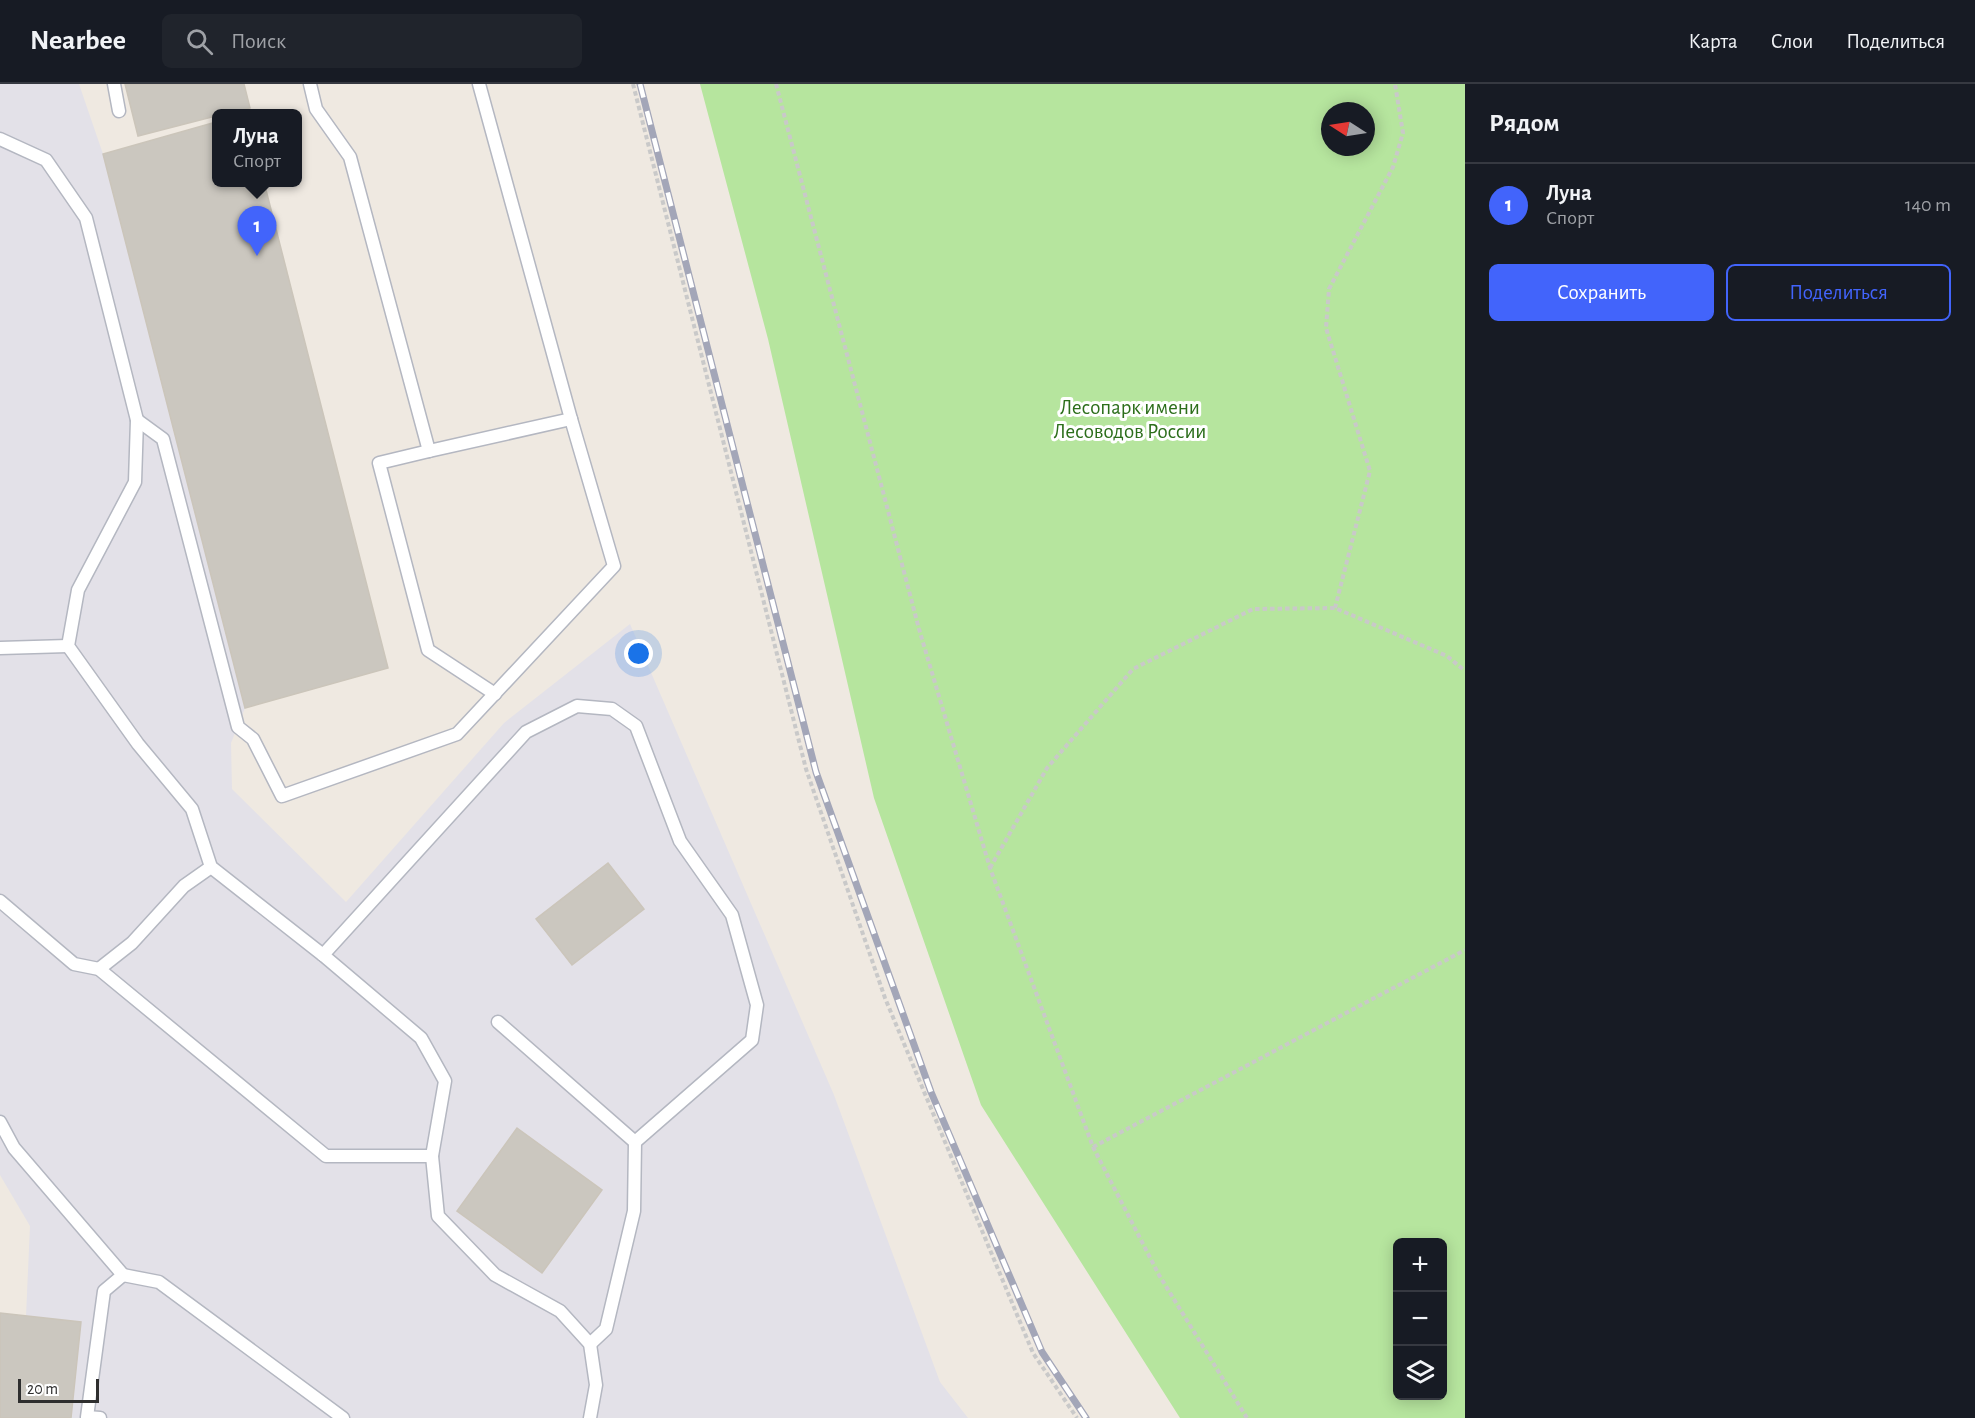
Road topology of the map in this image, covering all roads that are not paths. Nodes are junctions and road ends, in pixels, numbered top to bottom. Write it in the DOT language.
graph roads {
  1 [pos="114,84"];
  2 [pos="310,84"];
  3 [pos="479,84"];
  4 [pos="119,111"];
  5 [pos="0,139"];
  6 [pos="571,419"];
  7 [pos="137,420"];
  8 [pos="429,451"];
  9 [pos="68,646"];
  10 [pos="0,648"];
  11 [pos="495,694"];
  12 [pos="211,867"];
  13 [pos="0,901"];
  14 [pos="323,955"];
  15 [pos="99,969"];
  16 [pos="498,1022"];
  17 [pos="0,1122"];
  18 [pos="635,1142"];
  19 [pos="432,1156"];
  20 [pos="123,1275"];
  21 [pos="590,1344"];
  22 [pos="100,1418"];
  23 [pos="343,1418"];
  24 [pos="590,1418"];
  1 -- 4 [label="lane"];
  2 -- 8 [label="lane"];
  3 -- 6 [label="lane"];
  5 -- 7 [label="lane"];
  6 -- 8 [label="lane"];
  6 -- 11 [label="lane"];
  7 -- 9 [label="lane"];
  7 -- 11 [label="lane"];
  8 -- 11 [label="lane"];
  9 -- 10 [label="lane"];
  9 -- 12 [label="lane"];
  12 -- 14 [label="lane"];
  12 -- 15 [label="lane"];
  13 -- 15 [label="lane"];
  14 -- 18 [label="lane"];
  14 -- 19 [label="lane"];
  15 -- 19 [label="lane"];
  16 -- 18 [label="lane"];
  17 -- 20 [label="lane"];
  18 -- 21 [label="lane"];
  19 -- 21 [label="lane"];
  20 -- 22 [label="lane"];
  20 -- 23 [label="lane"];
  21 -- 24 [label="lane"];
}
